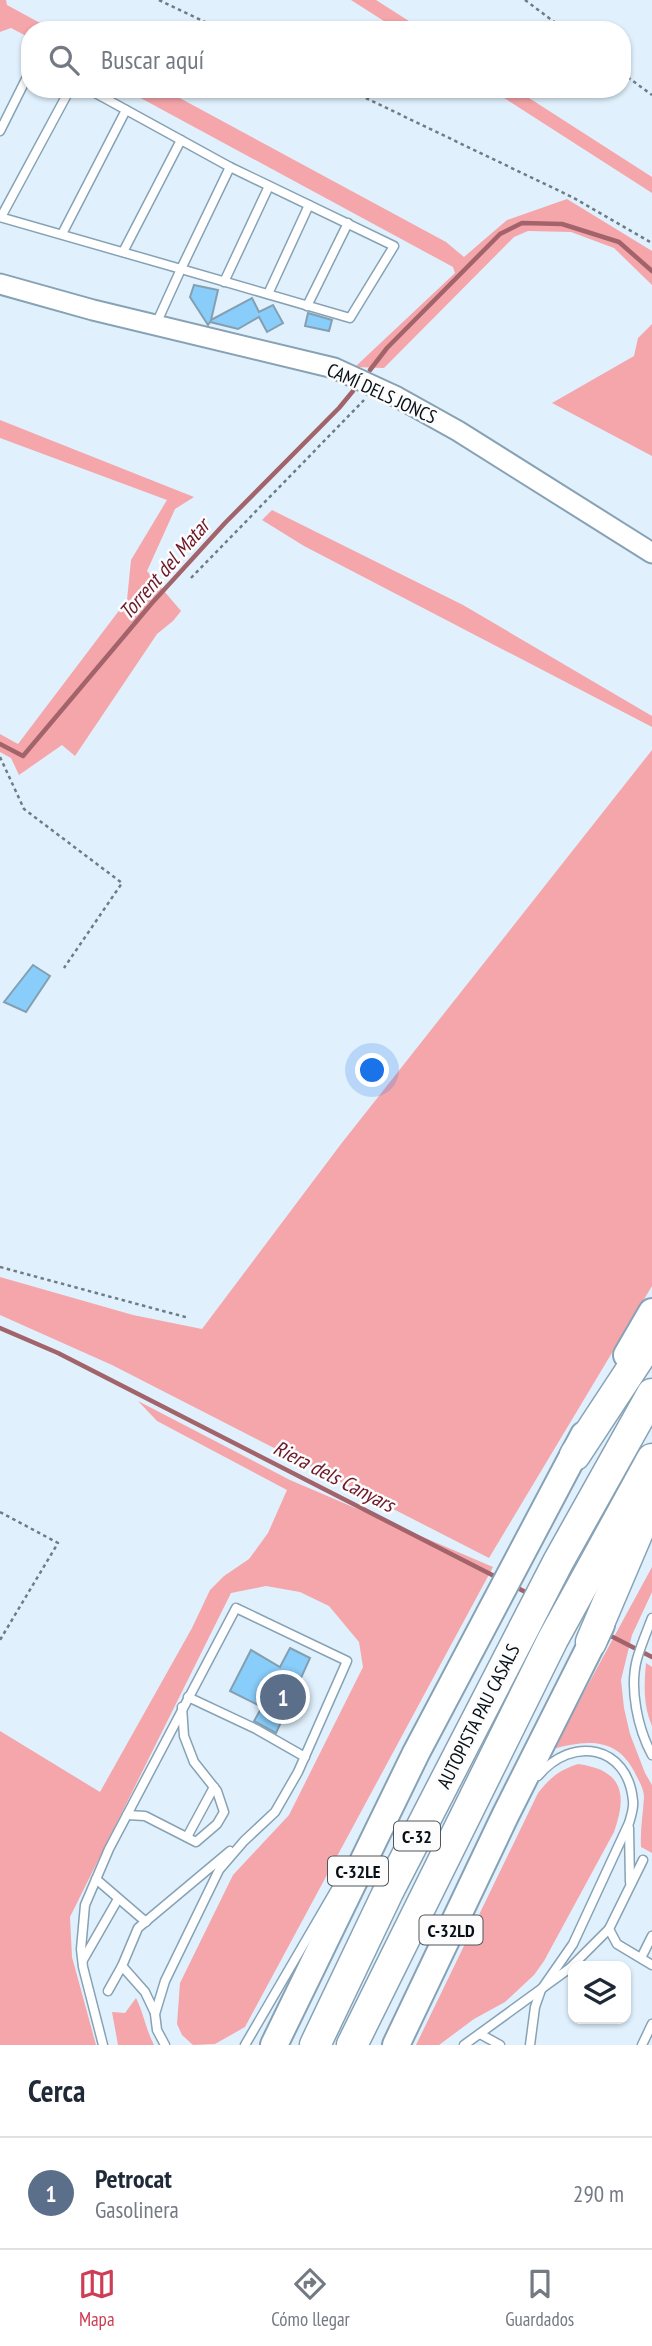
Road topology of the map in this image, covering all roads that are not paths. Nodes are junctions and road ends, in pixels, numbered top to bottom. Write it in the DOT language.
graph roads {
  1 [pos="21,89"];
  2 [pos="65,98"];
  3 [pos="104,98"];
  4 [pos="126,110"];
  5 [pos="0,131"];
  6 [pos="181,140"];
  7 [pos="230,167"];
  8 [pos="270,186"];
  9 [pos="309,205"];
  10 [pos="0,217"];
  11 [pos="348,223"];
  12 [pos="62,234"];
  13 [pos="123,252"];
  14 [pos="181,270"];
  15 [pos="223,282"];
  16 [pos="0,284"];
  17 [pos="268,294"];
  18 [pos="307,306"];
  19 [pos="156,324"];
  20 [pos="652,553"];
  21 [pos="652,1312"];
  22 [pos="652,1338"];
  23 [pos="652,1394"];
  24 [pos="575,1455"];
  25 [pos="652,1459"];
  26 [pos="652,1499"];
  27 [pos="652,1533"];
  28 [pos="617,1589"];
  29 [pos="652,1618"];
  30 [pos="588,1648"];
  31 [pos="188,1697"];
  32 [pos="183,1707"];
  33 [pos="416,1753"];
  34 [pos="652,1755"];
  35 [pos="305,1757"];
  36 [pos="214,1787"];
  37 [pos="127,1815"];
  38 [pos="505,1816"];
  39 [pos="629,1823"];
  40 [pos="187,1838"];
  41 [pos="244,1840"];
  42 [pos="355,1856"];
  43 [pos="643,1860"];
  44 [pos="96,1879"];
  45 [pos="341,1879"];
  46 [pos="630,1885"];
  47 [pos="118,1899"];
  48 [pos="146,1922"];
  49 [pos="609,1929"];
  50 [pos="652,1936"];
  51 [pos="641,1958"];
  52 [pos="82,1961"];
  53 [pos="652,1965"];
  54 [pos="122,1966"];
  55 [pos="541,1990"];
  56 [pos="108,1991"];
  57 [pos="155,2013"];
  58 [pos="652,2024"];
  59 [pos="480,2034"];
  60 [pos="103,2045"];
  61 [pos="165,2045"];
  62 [pos="245,2045"];
  63 [pos="274,2045"];
  64 [pos="315,2045"];
  65 [pos="352,2045"];
  66 [pos="396,2045"];
  67 [pos="464,2045"];
  68 [pos="500,2045"];
  69 [pos="530,2045"];
  70 [pos="642,2045"];
  1 -- 5 [label="lane"];
  2 -- 10 [label="lane"];
  3 -- 4 [label="lane"];
  4 -- 6 [label="lane"];
  4 -- 12 [label="lane"];
  6 -- 7 [label="lane"];
  6 -- 13 [label="lane"];
  7 -- 8 [label="lane"];
  7 -- 14 [label="lane"];
  8 -- 9 [label="lane"];
  8 -- 15 [label="lane"];
  9 -- 11 [label="lane"];
  9 -- 17 [label="lane"];
  10 -- 12 [label="lane"];
  11 -- 18 [label="lane"];
  11 -- 18 [label="lane"];
  12 -- 13 [label="lane"];
  13 -- 14 [label="lane"];
  14 -- 15 [label="lane"];
  14 -- 19 [label="lane"];
  15 -- 17 [label="lane"];
  16 -- 19 [label="street, CAMÍ DELS JONCS"];
  17 -- 18 [label="lane"];
  19 -- 20 [label="street, CAMÍ DELS JONCS"];
  21 -- 24 [label="highway, C-32LE"];
  22 -- 24 [label="highway"];
  23 -- 64 [label="highway, AUTOPISTA PAU CASALS / C-32"];
  24 -- 33 [label="highway, C-32LE"];
  25 -- 65 [label="highway, AUTOPISTA PAU CASALS / C-32"];
  26 -- 28 [label="highway"];
  27 -- 28 [label="highway"];
  28 -- 30 [label="highway"];
  29 -- 34 [label="lane"];
  30 -- 38 [label="highway, C-32LD"];
  31 -- 32 [label="lane"];
  31 -- 35 [label="lane"];
  31 -- 35 [label="lane"];
  32 -- 36 [label="lane"];
  32 -- 37 [label="lane"];
  33 -- 42 [label="lane"];
  33 -- 63 [label="highway, C-32LE"];
  35 -- 41 [label="lane"];
  36 -- 40 [label="lane"];
  36 -- 40 [label="lane"];
  37 -- 40 [label="lane"];
  37 -- 44 [label="lane"];
  38 -- 39 [label="lane"];
  38 -- 66 [label="highway, C-32LD"];
  39 -- 46 [label="lane"];
  39 -- 55 [label="lane"];
  41 -- 48 [label="lane"];
  41 -- 57 [label="lane"];
  43 -- 46 [label="lane"];
  44 -- 47 [label="lane"];
  44 -- 52 [label="lane"];
  45 -- 62 [label="lane"];
  46 -- 49 [label="lane"];
  47 -- 48 [label="lane"];
  47 -- 52 [label="lane"];
  48 -- 54 [label="lane"];
  49 -- 51 [label="lane"];
  49 -- 55 [label="lane"];
  50 -- 51 [label="lane"];
  51 -- 53 [label="lane"];
  52 -- 60 [label="lane"];
  54 -- 56 [label="lane"];
  54 -- 57 [label="lane"];
  55 -- 59 [label="lane"];
  55 -- 69 [label="lane"];
  57 -- 61 [label="lane"];
  58 -- 70 [label="lane"];
  59 -- 67 [label="lane"];
  59 -- 68 [label="lane"];
}
